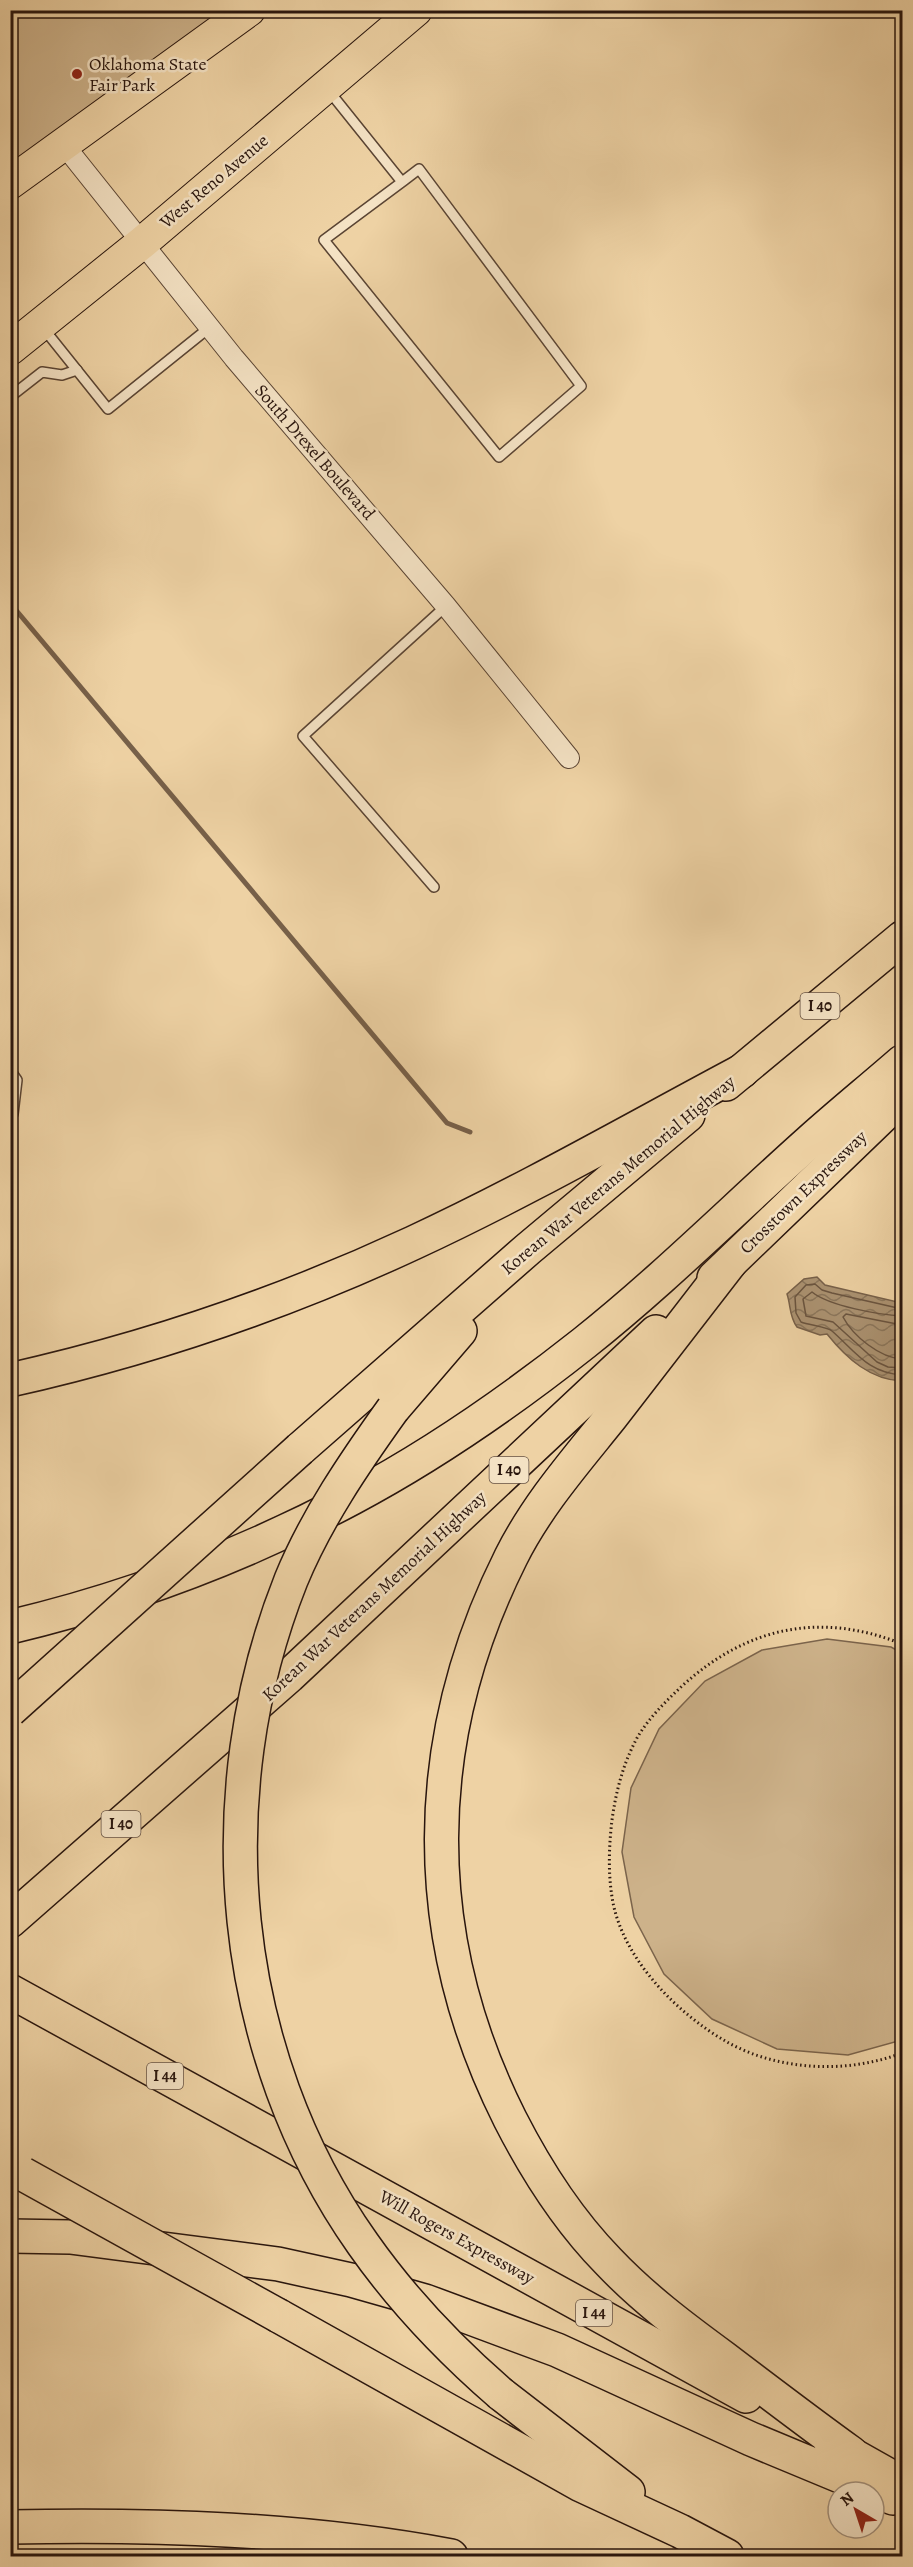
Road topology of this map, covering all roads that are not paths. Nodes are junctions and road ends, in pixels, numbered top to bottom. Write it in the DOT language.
graph roads {
  1 [pos="249,10"];
  2 [pos="416,10"];
  3 [pos="326,87"];
  4 [pos="63,145"];
  5 [pos="10,183"];
  6 [pos="402,183"];
  7 [pos="143,242"];
  8 [pos="41,325"];
  9 [pos="210,327"];
  10 [pos="10,349"];
  11 [pos="77,370"];
  12 [pos="10,398"];
  13 [pos="446,606"];
  14 [pos="569,758"];
  15 [pos="434,886"];
  16 [pos="903,938"];
  17 [pos="903,1062"];
  18 [pos="10,1070"];
  19 [pos="742,1071"];
  20 [pos="903,1097"];
  21 [pos="10,1116"];
  22 [pos="528,1249"];
  23 [pos="730,1263"];
  24 [pos="10,1380"];
  25 [pos="10,1627"];
  26 [pos="10,1710"];
  27 [pos="10,1921"];
  28 [pos="10,1991"];
  29 [pos="17,2171"];
  30 [pos="10,2236"];
  31 [pos="850,2453"];
  32 [pos="903,2483"];
  33 [pos="903,2502"];
  34 [pos="10,2527"];
  35 [pos="680,2531"];
  36 [pos="451,2556"];
  37 [pos="727,2556"];
  1 -- 4 [label="main road"];
  2 -- 3 [label="main road, West Reno Avenue"];
  3 -- 6 [label="lane"];
  3 -- 7 [label="main road, West Reno Avenue"];
  4 -- 5 [label="main road"];
  4 -- 7 [label="street, South Drexel Boulevard"];
  6 -- 6 [label="lane"];
  7 -- 8 [label="main road, West Reno Avenue"];
  7 -- 9 [label="street, South Drexel Boulevard"];
  8 -- 10 [label="main road, West Reno Avenue"];
  8 -- 11 [label="lane"];
  9 -- 11 [label="lane"];
  9 -- 13 [label="street, South Drexel Boulevard"];
  11 -- 12 [label="lane"];
  13 -- 14 [label="street, South Drexel Boulevard"];
  13 -- 15 [label="lane"];
  16 -- 19 [label="highway, I 40"];
  17 -- 25 [label="highway"];
  18 -- 21 [label="lane"];
  19 -- 22 [label="highway, Korean War Veterans Memorial Highway / I 40"];
  19 -- 24 [label="highway"];
  20 -- 23 [label="highway, Crosstown Expressway / I 40"];
  22 -- 26 [label="highway, Korean War Veterans Memorial Highway / I 40, bridge"];
  22 -- 35 [label="highway, bridge"];
  23 -- 27 [label="highway, Korean War Veterans Memorial Highway / I 40"];
  23 -- 31 [label="highway"];
  28 -- 31 [label="highway, Will Rogers Expressway / I 44"];
  29 -- 35 [label="highway, bridge"];
  30 -- 33 [label="highway"];
  31 -- 32 [label="highway, Will Rogers Expressway / I 44"];
  34 -- 36 [label="highway"];
  35 -- 37 [label="highway"];
}
